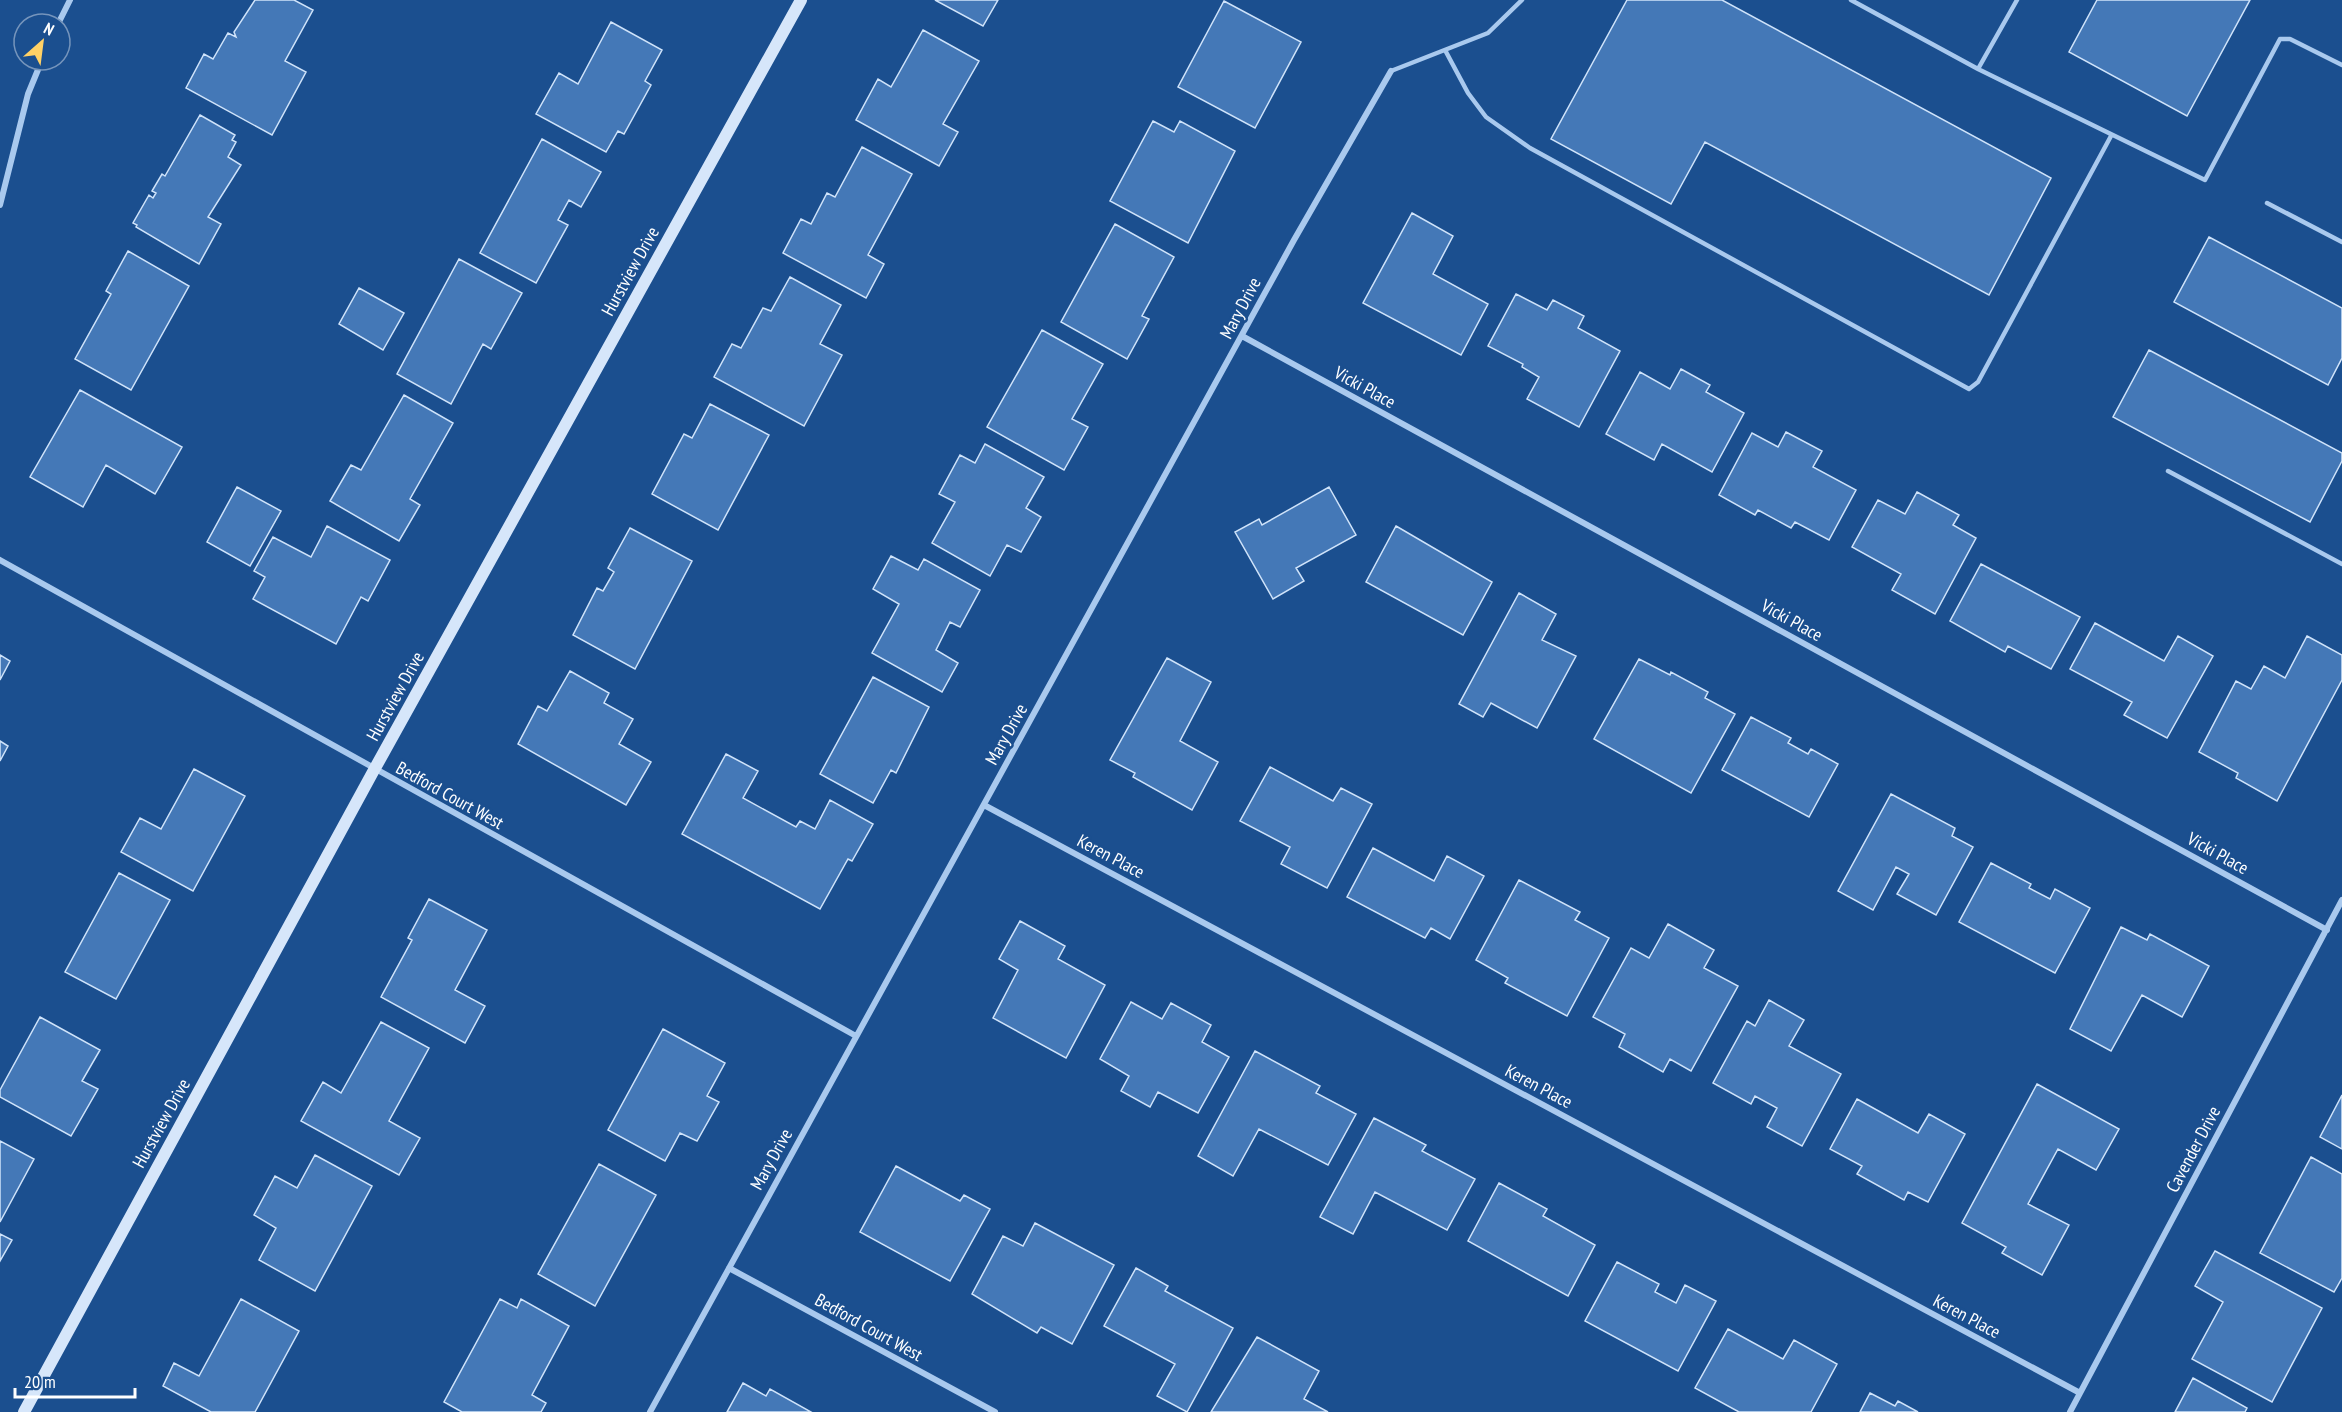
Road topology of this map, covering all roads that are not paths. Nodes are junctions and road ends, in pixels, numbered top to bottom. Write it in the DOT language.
graph roads {
  1 [pos="801,0"];
  2 [pos="1522,0"];
  3 [pos="1851,0"];
  4 [pos="2017,0"];
  5 [pos="1445,50"];
  6 [pos="2342,65"];
  7 [pos="1978,69"];
  8 [pos="1390,71"];
  9 [pos="38,72"];
  10 [pos="2111,136"];
  11 [pos="2267,203"];
  12 [pos="0,205"];
  13 [pos="2342,242"];
  14 [pos="1242,336"];
  15 [pos="2168,471"];
  16 [pos="0,560"];
  17 [pos="2342,564"];
  18 [pos="374,770"];
  19 [pos="984,805"];
  20 [pos="2342,900"];
  21 [pos="2327,930"];
  22 [pos="856,1036"];
  23 [pos="729,1268"];
  24 [pos="2080,1393"];
  25 [pos="24,1412"];
  26 [pos="650,1412"];
  27 [pos="995,1412"];
  28 [pos="2070,1412"];
  1 -- 18 [label="street, Hurstview Drive"];
  2 -- 5 [label="lane"];
  3 -- 7 [label="lane"];
  4 -- 7 [label="lane"];
  5 -- 8 [label="lane"];
  5 -- 10 [label="lane"];
  6 -- 10 [label="lane"];
  7 -- 10 [label="lane"];
  8 -- 14 [label="street, Mary Drive"];
  9 -- 12 [label="street"];
  11 -- 13 [label="lane"];
  14 -- 19 [label="street, Mary Drive"];
  14 -- 21 [label="street, Vicki Place"];
  15 -- 17 [label="lane"];
  16 -- 18 [label="street, Bedford Court West"];
  18 -- 22 [label="street, Bedford Court West"];
  18 -- 25 [label="street, Hurstview Drive"];
  19 -- 22 [label="street, Mary Drive"];
  19 -- 24 [label="street, Keren Place"];
  20 -- 21 [label="street, Cavender Drive"];
  21 -- 24 [label="street, Cavender Drive"];
  22 -- 23 [label="street, Mary Drive"];
  23 -- 26 [label="street, Mary Drive"];
  23 -- 27 [label="street, Bedford Court West"];
  24 -- 28 [label="street, Cavender Drive"];
}
